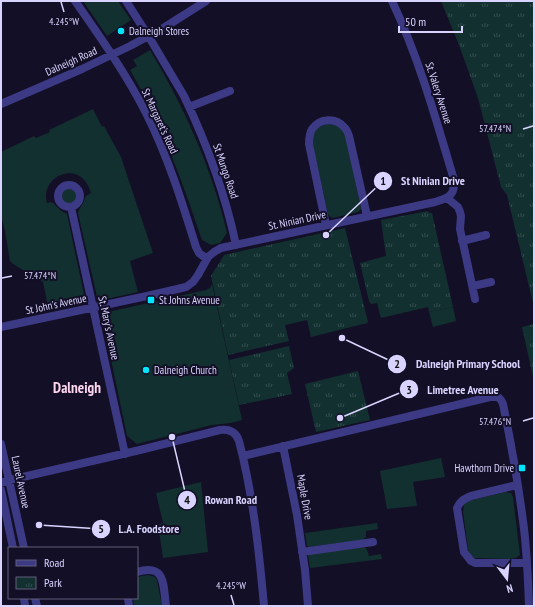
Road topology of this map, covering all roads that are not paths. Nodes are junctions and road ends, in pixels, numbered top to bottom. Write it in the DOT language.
graph roads {
  1 [pos="75,1"];
  2 [pos="126,1"];
  3 [pos="206,1"];
  4 [pos="392,1"];
  5 [pos="149,37"];
  6 [pos="112,55"];
  7 [pos="230,91"];
  8 [pos="1,104"];
  9 [pos="189,107"];
  10 [pos="449,196"];
  11 [pos="71,207"];
  12 [pos="367,216"];
  13 [pos="326,225"];
  14 [pos="486,235"];
  15 [pos="462,241"];
  16 [pos="236,245"];
  17 [pos="207,259"];
  18 [pos="202,269"];
  19 [pos="491,282"];
  20 [pos="473,286"];
  21 [pos="475,299"];
  22 [pos="93,308"];
  23 [pos="1,327"];
  24 [pos="1,444"];
  25 [pos="283,446"];
  26 [pos="125,454"];
  27 [pos="243,456"];
  28 [pos="5,481"];
  29 [pos="517,485"];
  30 [pos="1,490"];
  31 [pos="373,543"];
  32 [pos="13,547"];
  33 [pos="24,547"];
  34 [pos="302,552"];
  35 [pos="527,563"];
  36 [pos="138,572"];
  37 [pos="166,606"];
  38 [pos="264,606"];
  39 [pos="308,606"];
  40 [pos="529,606"];
  1 -- 6 [label="street, St Margaret's Road"];
  2 -- 5 [label="street, St Mungo Road"];
  3 -- 5 [label="street, Dalneigh Road"];
  4 -- 10 [label="street, St. Valery Avenue"];
  5 -- 6 [label="street, Dalneigh Road"];
  5 -- 9 [label="street, St Mungo Road"];
  6 -- 8 [label="street, Dalneigh Road"];
  6 -- 17 [label="street, St Margaret's Road"];
  7 -- 9 [label="street"];
  9 -- 16 [label="street, St Mungo Road"];
  10 -- 12 [label="street, St. Ninian Drive"];
  10 -- 15 [label="street"];
  11 -- 22 [label="street, St. Mary's Avenue"];
  12 -- 13 [label="street, St. Ninian Drive"];
  12 -- 13 [label="street"];
  13 -- 16 [label="street, St. Ninian Drive"];
  14 -- 15 [label="street"];
  15 -- 20 [label="street"];
  16 -- 17 [label="street, St. Ninian Drive"];
  17 -- 18 [label="street, St. Ninian Drive"];
  18 -- 22 [label="street, St John's Avenue"];
  19 -- 20 [label="street"];
  20 -- 21 [label="street"];
  22 -- 23 [label="street, St John's Avenue"];
  22 -- 26 [label="street, St. Mary's Avenue"];
  24 -- 28 [label="street, Laurel Avenue"];
  25 -- 27 [label="street"];
  25 -- 29 [label="street"];
  25 -- 34 [label="street, Maple Drive"];
  26 -- 27 [label="street"];
  26 -- 28 [label="street"];
  27 -- 38 [label="street"];
  28 -- 33 [label="street, Laurel Avenue"];
  29 -- 35 [label="street"];
  29 -- 35 [label="street"];
  30 -- 32 [label="street, Laurel Avenue"];
  31 -- 34 [label="street"];
  34 -- 39 [label="street, Maple Drive"];
  35 -- 40 [label="street"];
  36 -- 37 [label="street"];
}
